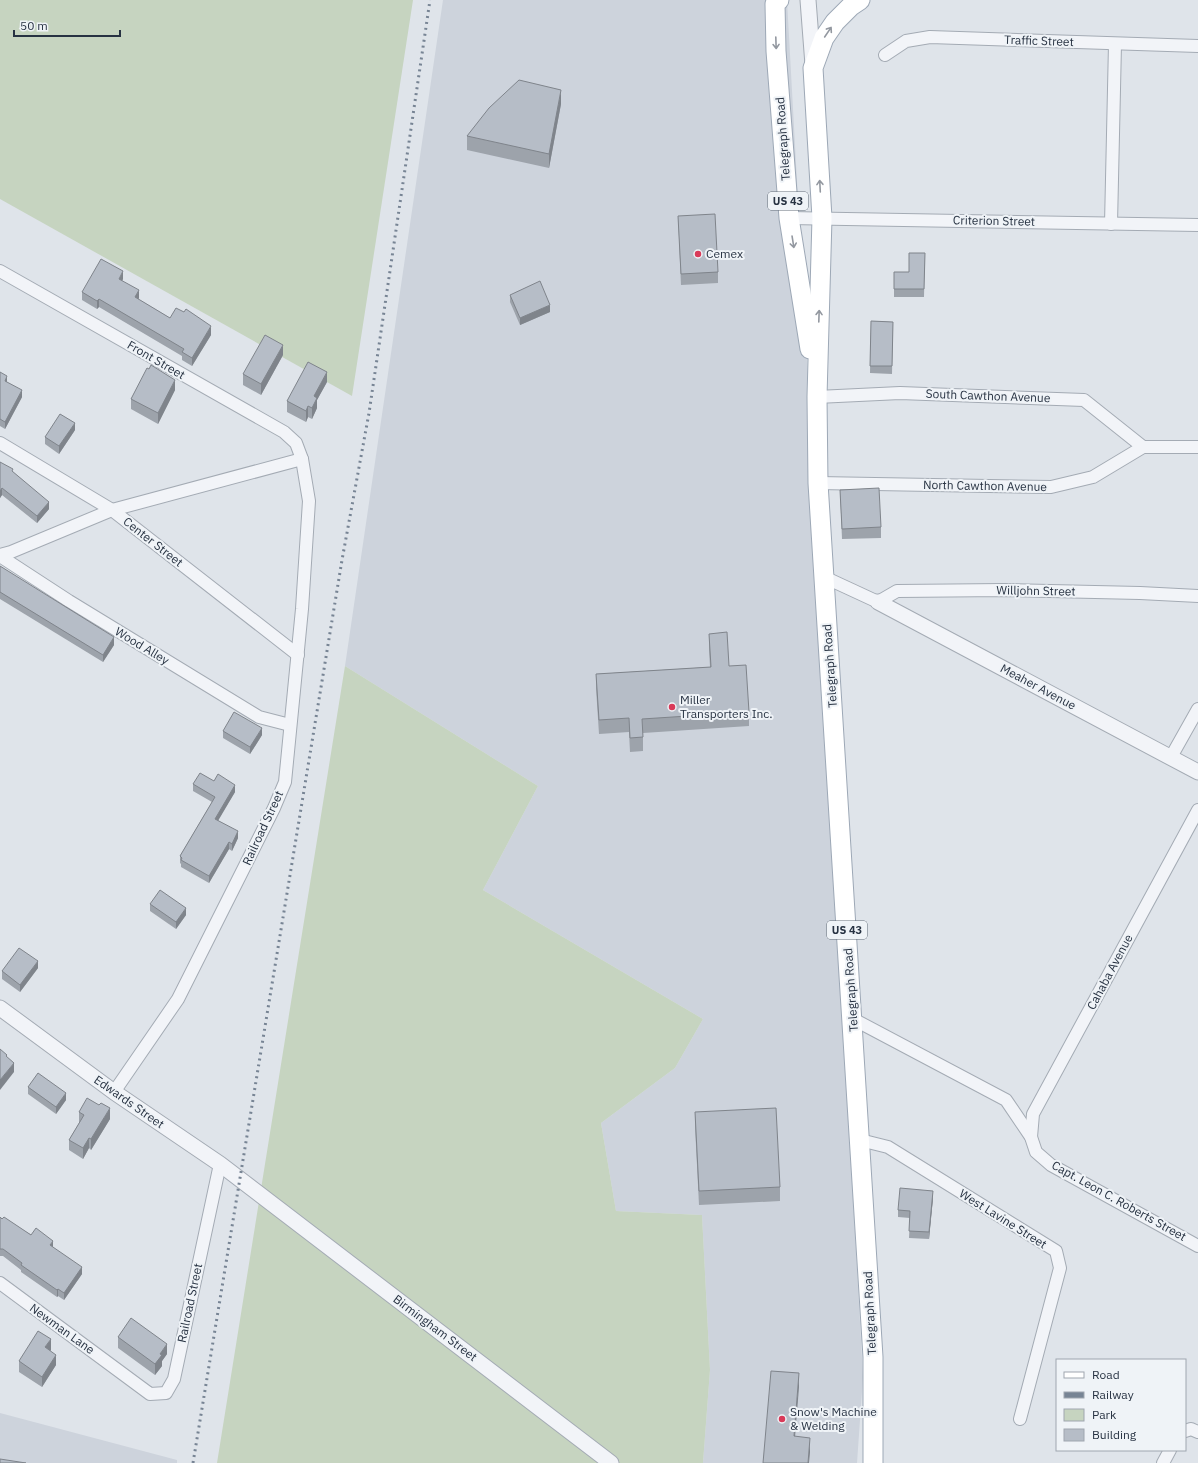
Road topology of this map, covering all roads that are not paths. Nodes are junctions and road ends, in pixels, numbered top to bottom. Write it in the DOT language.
graph roads {
  1 [pos="808,0"];
  2 [pos="860,0"];
  3 [pos="776,1"];
  4 [pos="1115,44"];
  5 [pos="1198,46"];
  6 [pos="885,55"];
  7 [pos="813,68"];
  8 [pos="789,218"];
  9 [pos="822,218"];
  10 [pos="1111,224"];
  11 [pos="1198,225"];
  12 [pos="0,271"];
  13 [pos="817,396"];
  14 [pos="0,443"];
  15 [pos="1143,447"];
  16 [pos="1198,447"];
  17 [pos="302,459"];
  18 [pos="818,483"];
  19 [pos="112,510"];
  20 [pos="0,555"];
  21 [pos="824,577"];
  22 [pos="1198,596"];
  23 [pos="878,602"];
  24 [pos="298,655"];
  25 [pos="1198,709"];
  26 [pos="290,725"];
  27 [pos="1171,757"];
  28 [pos="1198,772"];
  29 [pos="1198,810"];
  30 [pos="0,1008"];
  31 [pos="853,1019"];
  32 [pos="114,1092"];
  33 [pos="1006,1100"];
  34 [pos="1033,1114"];
  35 [pos="1031,1137"];
  36 [pos="860,1140"];
  37 [pos="220,1164"];
  38 [pos="258,1194"];
  39 [pos="1198,1246"];
  40 [pos="0,1283"];
  41 [pos="123,1374"];
  42 [pos="1020,1419"];
  43 [pos="1169,1451"];
  44 [pos="611,1463"];
  45 [pos="873,1463"];
  46 [pos="1163,1463"];
  1 -- 7 [label="street, Telegraph Road"];
  7 -- 2 [label="main road, one-way"];
  3 -- 8 [label="main road, Telegraph Road / US 43, one-way"];
  4 -- 5 [label="street, Traffic Street"];
  4 -- 6 [label="street, Traffic Street"];
  4 -- 10 [label="street"];
  9 -- 7 [label="main road, Telegraph Road / US 43, one-way"];
  8 -- 9 [label="street, Criterion Street"];
  8 -- 13 [label="main road, Telegraph Road / US 43, one-way"];
  9 -- 10 [label="street, Criterion Street"];
  13 -- 9 [label="main road, Telegraph Road / US 43, one-way"];
  10 -- 11 [label="street, Criterion Street"];
  12 -- 17 [label="street, Front Street"];
  13 -- 15 [label="street, South Cawthon Avenue"];
  13 -- 18 [label="main road, Telegraph Road / US 43"];
  14 -- 19 [label="street, Center Street"];
  15 -- 16 [label="street"];
  15 -- 18 [label="street, North Cawthon Avenue"];
  17 -- 19 [label="street"];
  17 -- 24 [label="street, Railroad Street"];
  18 -- 21 [label="main road, Telegraph Road / US 43"];
  19 -- 20 [label="street"];
  19 -- 24 [label="street, Center Street"];
  20 -- 26 [label="street, Wood Alley"];
  21 -- 23 [label="street"];
  21 -- 31 [label="main road, Telegraph Road / US 43"];
  22 -- 23 [label="street, Willjohn Street"];
  23 -- 27 [label="street, Meaher Avenue"];
  24 -- 26 [label="street, Railroad Street"];
  25 -- 27 [label="street"];
  26 -- 32 [label="street, Railroad Street"];
  27 -- 28 [label="street, Meaher Avenue"];
  29 -- 34 [label="street, Cahaba Avenue"];
  30 -- 32 [label="street, Edwards Street"];
  31 -- 33 [label="street, Capt. Leon C. Roberts Street"];
  31 -- 36 [label="main road, Telegraph Road / US 43"];
  32 -- 37 [label="street, Edwards Street"];
  33 -- 34 [label="street"];
  33 -- 35 [label="street, Capt. Leon C. Roberts Street"];
  34 -- 35 [label="street, Cahaba Avenue"];
  35 -- 39 [label="street, Capt. Leon C. Roberts Street"];
  36 -- 42 [label="street, West Lavine Street"];
  36 -- 45 [label="main road, Telegraph Road / US 43"];
  37 -- 38 [label="street, Edwards Street"];
  37 -- 41 [label="street, Railroad Street"];
  38 -- 44 [label="street, Birmingham Street"];
  40 -- 41 [label="street, Newman Lane"];
  43 -- 46 [label="street"];
}
